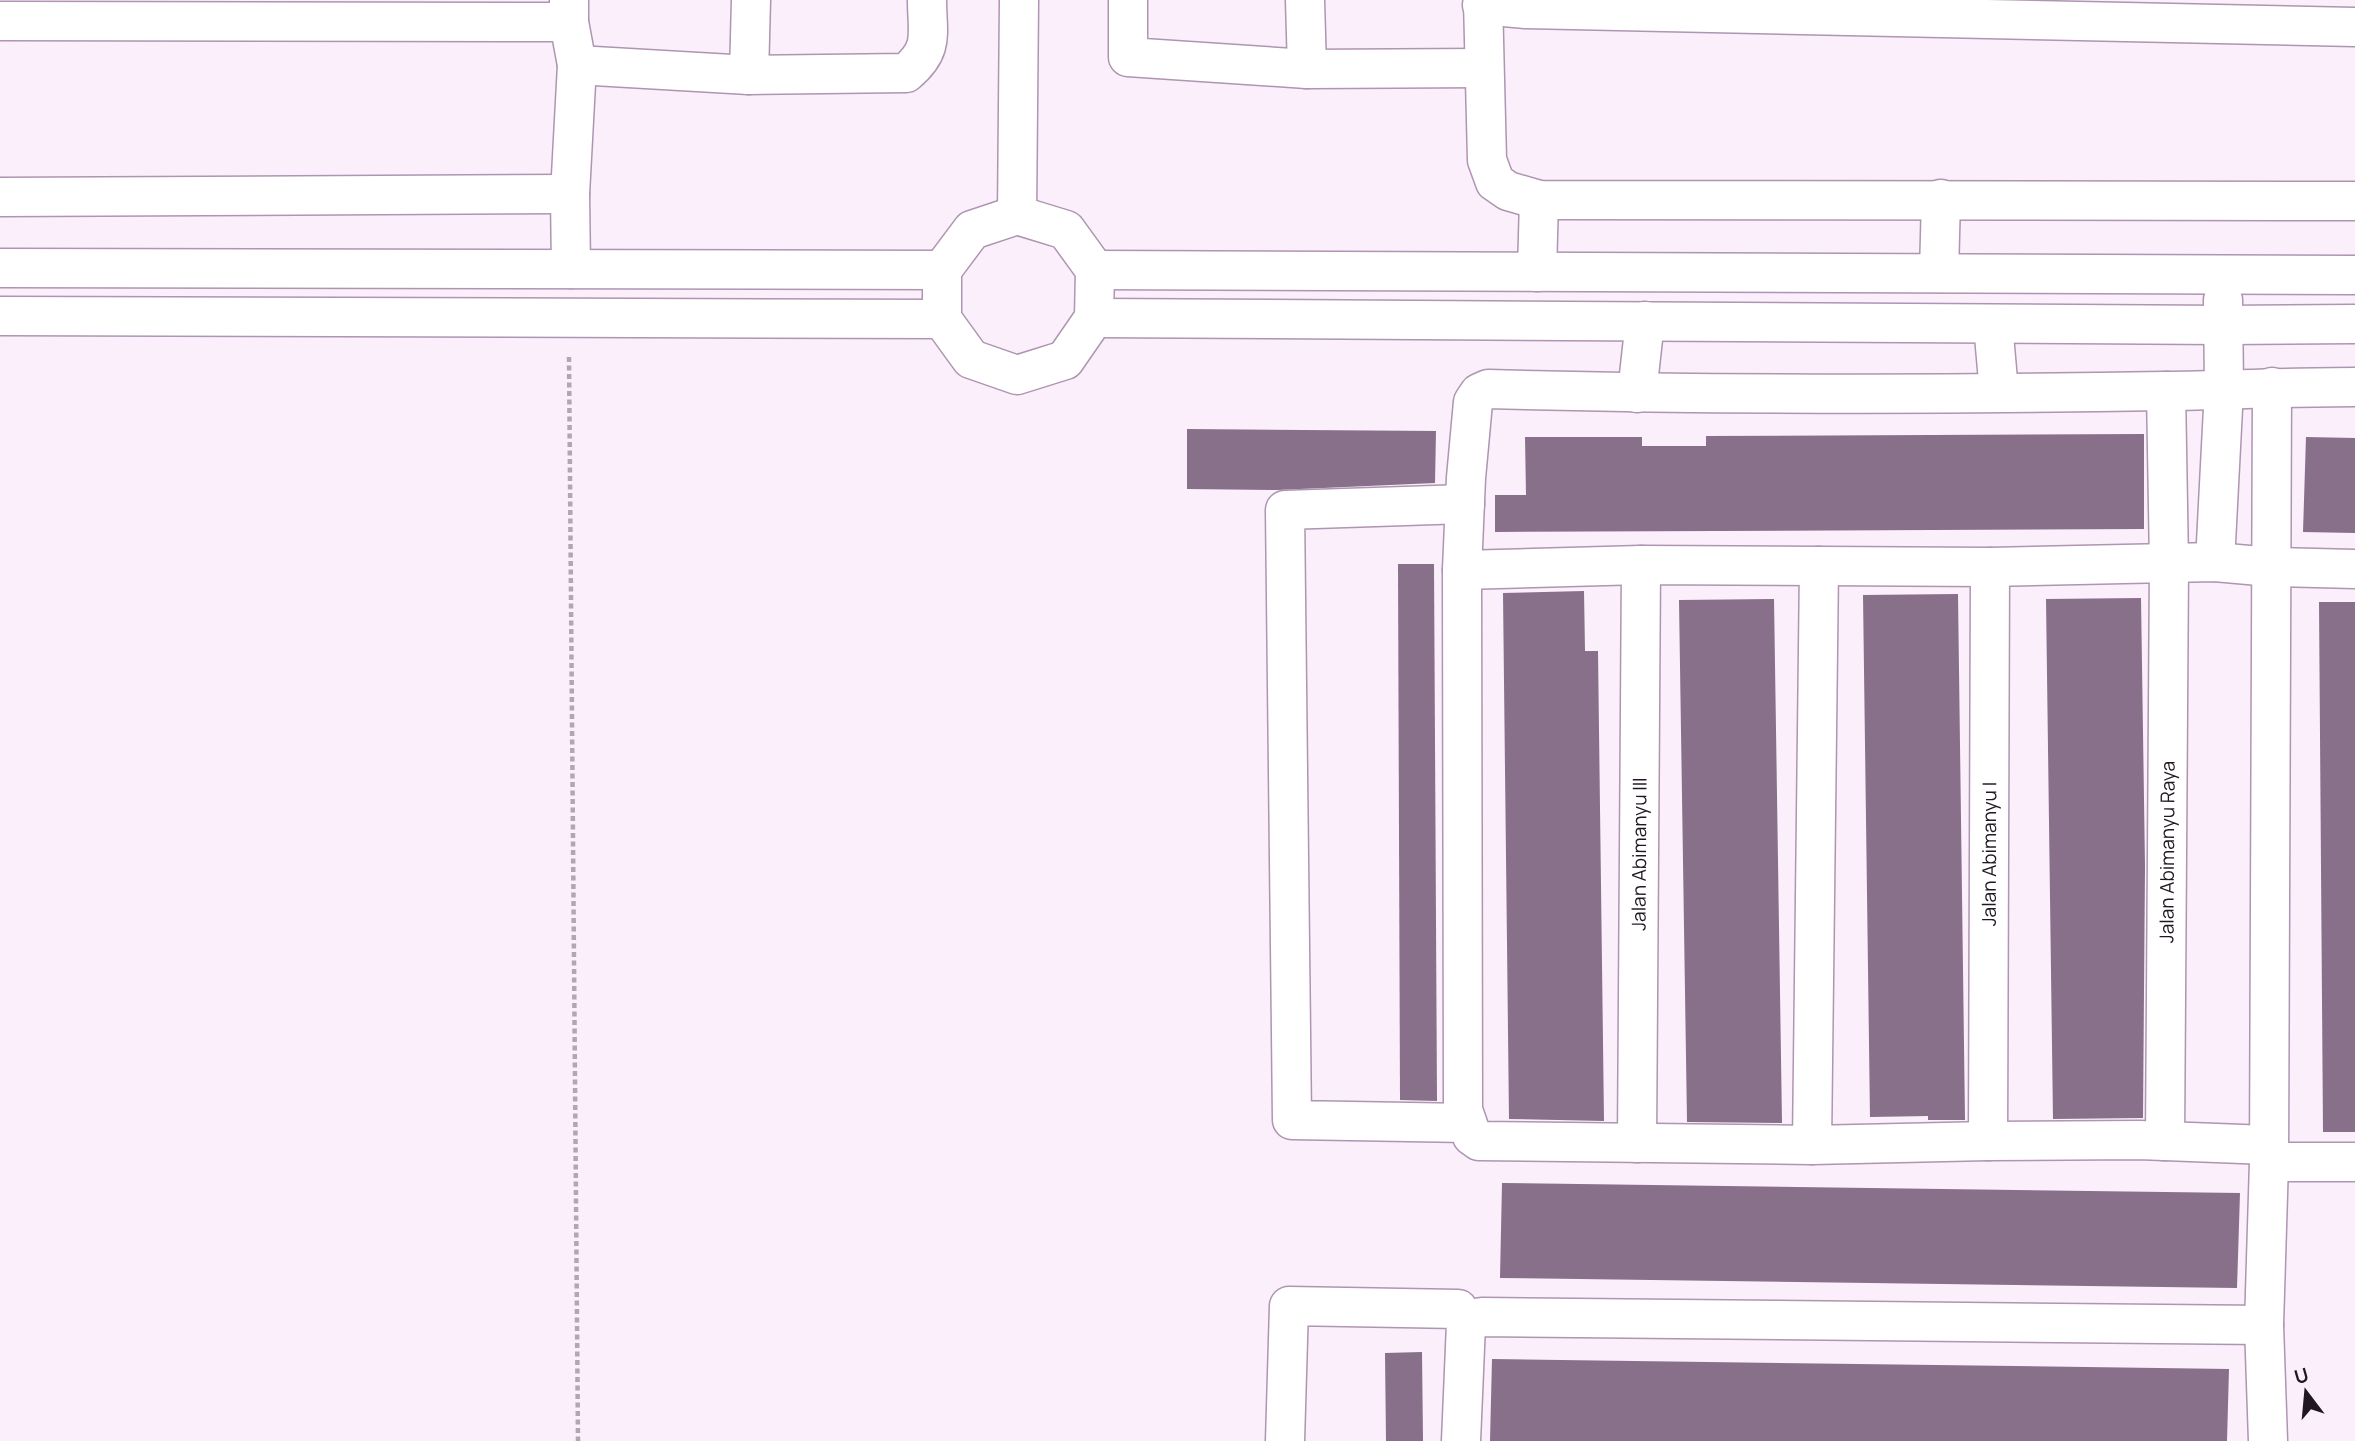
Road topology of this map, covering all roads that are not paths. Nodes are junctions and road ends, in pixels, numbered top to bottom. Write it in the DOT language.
graph roads {
  1 [pos="751,0"];
  2 [pos="927,0"];
  3 [pos="1019,0"];
  4 [pos="1128,0"];
  5 [pos="1305,0"];
  6 [pos="1482,2"];
  7 [pos="569,11"];
  8 [pos="0,21"];
  9 [pos="2355,27"];
  10 [pos="576,65"];
  11 [pos="1484,68"];
  12 [pos="1307,69"];
  13 [pos="750,75"];
  14 [pos="570,194"];
  15 [pos="0,197"];
  16 [pos="1941,199"];
  17 [pos="1539,200"];
  18 [pos="2355,201"];
  19 [pos="1017,215"];
  20 [pos="0,268"];
  21 [pos="571,269"];
  22 [pos="942,270"];
  23 [pos="1095,270"];
  24 [pos="1537,272"];
  25 [pos="1939,273"];
  26 [pos="2222,274"];
  27 [pos="2355,275"];
  28 [pos="0,316"];
  29 [pos="1094,317"];
  30 [pos="942,319"];
  31 [pos="1645,321"];
  32 [pos="1993,324"];
  33 [pos="2355,324"];
  34 [pos="2225,325"];
  35 [pos="2272,387"];
  36 [pos="2355,387"];
  37 [pos="2224,389"];
  38 [pos="2166,391"];
  39 [pos="1999,392"];
  40 [pos="1637,393"];
  41 [pos="1465,504"];
  42 [pos="2215,562"];
  43 [pos="2169,564"];
  44 [pos="1640,565"];
  45 [pos="1819,566"];
  46 [pos="1990,567"];
  47 [pos="2271,567"];
  48 [pos="2355,569"];
  49 [pos="1462,570"];
  50 [pos="1467,1123"];
  51 [pos="1988,1140"];
  52 [pos="2165,1141"];
  53 [pos="1637,1143"];
  54 [pos="1812,1145"];
  55 [pos="2269,1154"];
  56 [pos="2355,1162"];
  57 [pos="1466,1324"];
  58 [pos="2264,1325"];
  59 [pos="1285,1441"];
  60 [pos="1461,1441"];
  61 [pos="2268,1441"];
  1 -- 13 [label="street"];
  2 -- 13 [label="street"];
  3 -- 19 [label="street"];
  4 -- 12 [label="street"];
  5 -- 12 [label="street"];
  6 -- 9 [label="street"];
  6 -- 11 [label="street"];
  7 -- 8 [label="street"];
  7 -- 10 [label="street"];
  10 -- 13 [label="street"];
  10 -- 14 [label="street"];
  11 -- 12 [label="street"];
  11 -- 17 [label="street"];
  14 -- 15 [label="street"];
  14 -- 21 [label="street"];
  16 -- 17 [label="street"];
  16 -- 18 [label="street"];
  16 -- 25 [label="street"];
  17 -- 24 [label="street"];
  19 -- 22 [label="street"];
  19 -- 23 [label="street"];
  20 -- 21 [label="street"];
  21 -- 22 [label="street"];
  22 -- 30 [label="street"];
  23 -- 24 [label="street"];
  23 -- 29 [label="street"];
  24 -- 25 [label="street"];
  25 -- 26 [label="street"];
  26 -- 27 [label="street"];
  26 -- 34 [label="street"];
  28 -- 30 [label="street"];
  29 -- 30 [label="street"];
  29 -- 31 [label="street"];
  31 -- 32 [label="street"];
  31 -- 40 [label="street"];
  32 -- 34 [label="street"];
  32 -- 39 [label="street"];
  33 -- 34 [label="street"];
  34 -- 37 [label="street"];
  35 -- 36 [label="street"];
  35 -- 37 [label="street"];
  35 -- 47 [label="street"];
  37 -- 38 [label="street"];
  37 -- 42 [label="street"];
  38 -- 39 [label="street"];
  38 -- 43 [label="street, Jalan Abimanyu Raya"];
  39 -- 40 [label="street"];
  40 -- 41 [label="street"];
  41 -- 49 [label="street"];
  41 -- 50 [label="street"];
  42 -- 43 [label="street"];
  42 -- 47 [label="street"];
  43 -- 46 [label="street"];
  43 -- 52 [label="street, Jalan Abimanyu Raya"];
  44 -- 45 [label="street"];
  44 -- 49 [label="street"];
  44 -- 53 [label="street, Jalan Abimanyu III"];
  45 -- 46 [label="street"];
  45 -- 54 [label="street"];
  46 -- 51 [label="street, Jalan Abimanyu I"];
  47 -- 48 [label="street"];
  47 -- 55 [label="street"];
  49 -- 50 [label="street"];
  50 -- 53 [label="street"];
  51 -- 52 [label="street"];
  51 -- 54 [label="street"];
  52 -- 55 [label="street"];
  53 -- 54 [label="street"];
  55 -- 56 [label="street"];
  55 -- 58 [label="street"];
  57 -- 58 [label="street"];
  57 -- 59 [label="street"];
  57 -- 60 [label="street"];
  58 -- 61 [label="street"];
}
